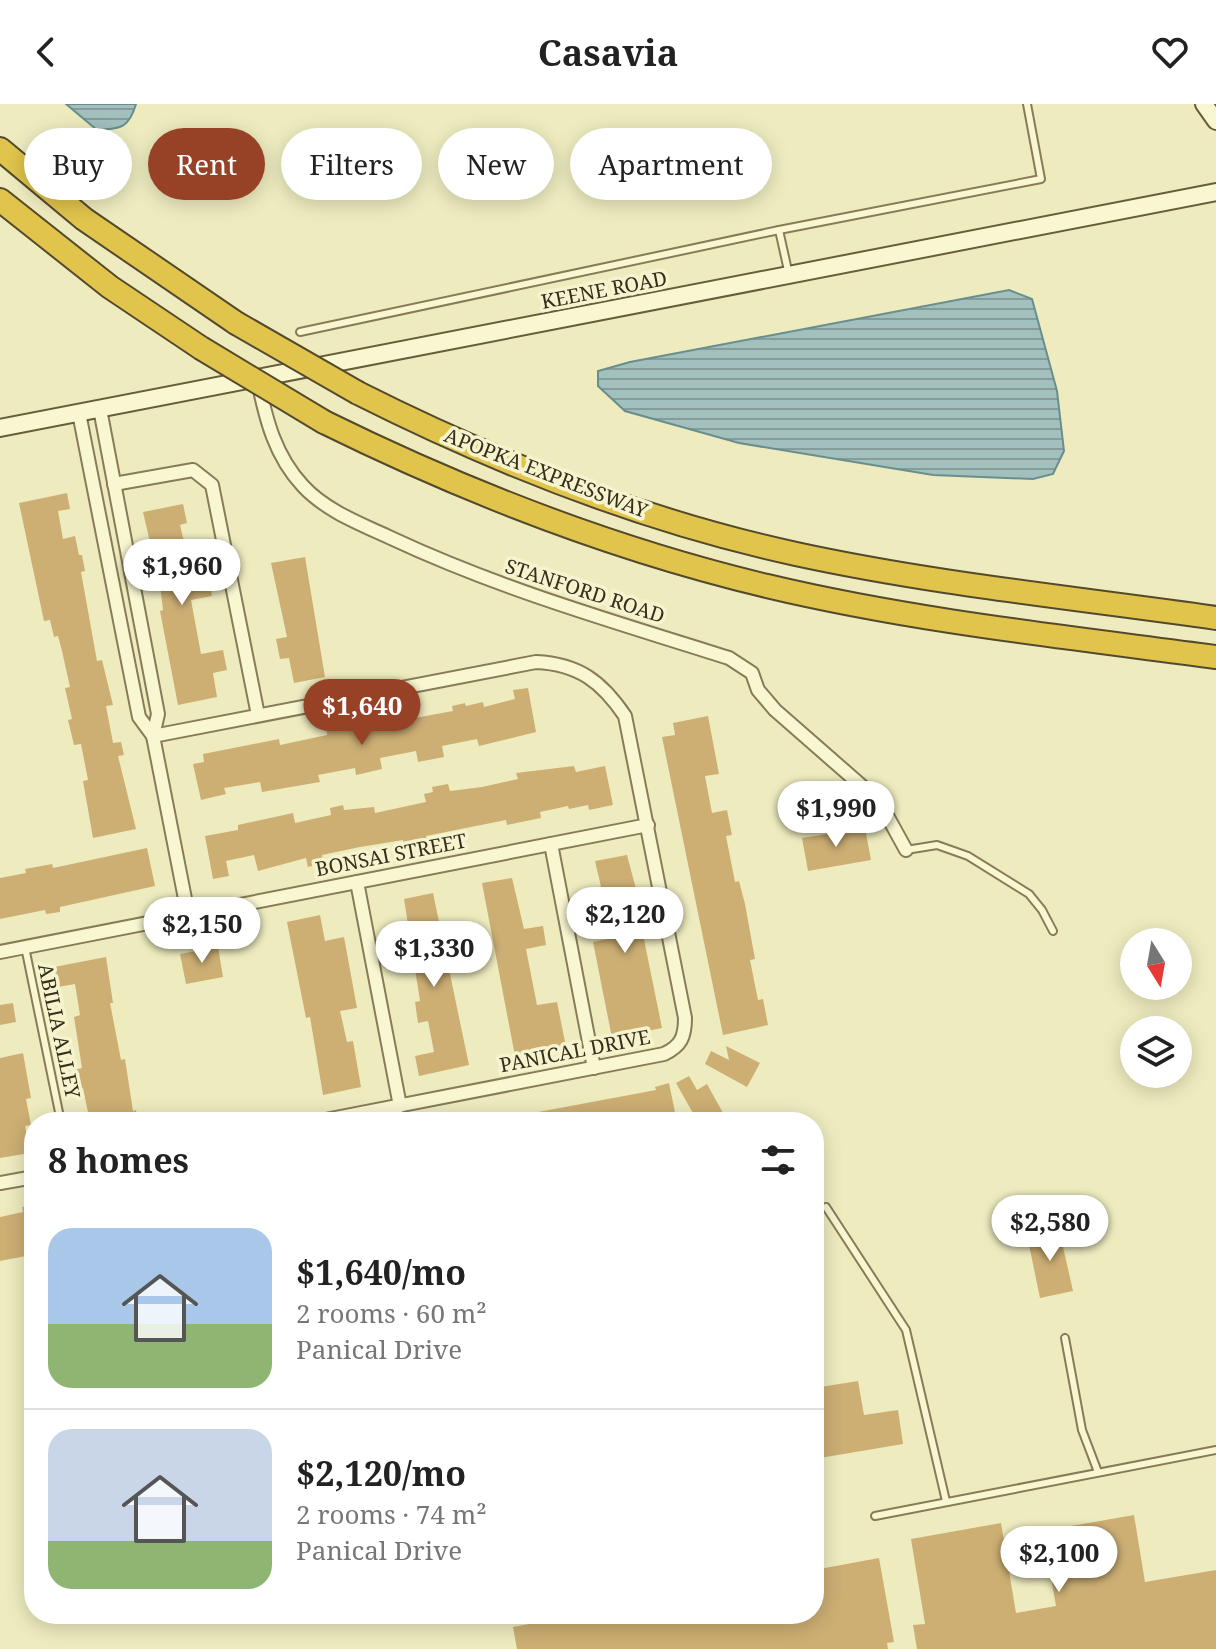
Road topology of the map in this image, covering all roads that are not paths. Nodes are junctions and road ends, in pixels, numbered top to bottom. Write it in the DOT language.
graph roads {
  1 [pos="1027,104"];
  2 [pos="1204,104"];
  3 [pos="1216,121"];
  4 [pos="0,149"];
  5 [pos="1216,192"];
  6 [pos="0,200"];
  7 [pos="779,230"];
  8 [pos="789,275"];
  9 [pos="300,332"];
  10 [pos="258,378"];
  11 [pos="100,409"];
  12 [pos="79,413"];
  13 [pos="0,428"];
  14 [pos="114,484"];
  15 [pos="1216,618"];
  16 [pos="1216,657"];
  17 [pos="258,715"];
  18 [pos="153,736"];
  19 [pos="648,825"];
  20 [pos="551,844"];
  21 [pos="906,850"];
  22 [pos="357,882"];
  23 [pos="188,914"];
  24 [pos="1053,931"];
  25 [pos="25,947"];
  26 [pos="0,952"];
  27 [pos="594,1068"];
  28 [pos="400,1106"];
  29 [pos="59,1112"];
  30 [pos="368,1112"];
  31 [pos="24,1179"];
  32 [pos="0,1183"];
  33 [pos="826,1207"];
  34 [pos="1065,1338"];
  35 [pos="1216,1450"];
  36 [pos="1098,1472"];
  37 [pos="946,1501"];
  38 [pos="875,1516"];
  1 -- 7 [label="lane"];
  2 -- 3 [label="main road"];
  4 -- 15 [label="highway, APOPKA EXPRESSWAY, bridge"];
  5 -- 8 [label="main road, KEENE ROAD"];
  6 -- 16 [label="highway, APOPKA EXPRESSWAY, bridge"];
  7 -- 8 [label="lane"];
  7 -- 9 [label="lane"];
  8 -- 10 [label="main road, KEENE ROAD"];
  10 -- 11 [label="main road, KEENE ROAD"];
  10 -- 21 [label="street, STANFORD ROAD"];
  11 -- 12 [label="main road, KEENE ROAD"];
  11 -- 14 [label="street"];
  12 -- 13 [label="main road, KEENE ROAD"];
  12 -- 18 [label="street"];
  14 -- 17 [label="street"];
  14 -- 18 [label="street"];
  17 -- 18 [label="street, PANICAL DRIVE"];
  17 -- 19 [label="street, PANICAL DRIVE"];
  18 -- 23 [label="street"];
  19 -- 20 [label="street, BONSAI STREET"];
  19 -- 27 [label="street, PANICAL DRIVE"];
  20 -- 22 [label="street, BONSAI STREET"];
  20 -- 27 [label="street"];
  21 -- 24 [label="lane"];
  22 -- 23 [label="street, BONSAI STREET"];
  22 -- 28 [label="street"];
  23 -- 25 [label="street, BONSAI STREET"];
  25 -- 26 [label="street, BONSAI STREET"];
  25 -- 29 [label="lane, ABILIA ALLEY"];
  27 -- 28 [label="street, PANICAL DRIVE"];
  28 -- 30 [label="street, PANICAL DRIVE"];
  31 -- 32 [label="street"];
  33 -- 37 [label="lane"];
  34 -- 36 [label="lane"];
  35 -- 36 [label="lane"];
  36 -- 37 [label="lane"];
  37 -- 38 [label="lane"];
}
